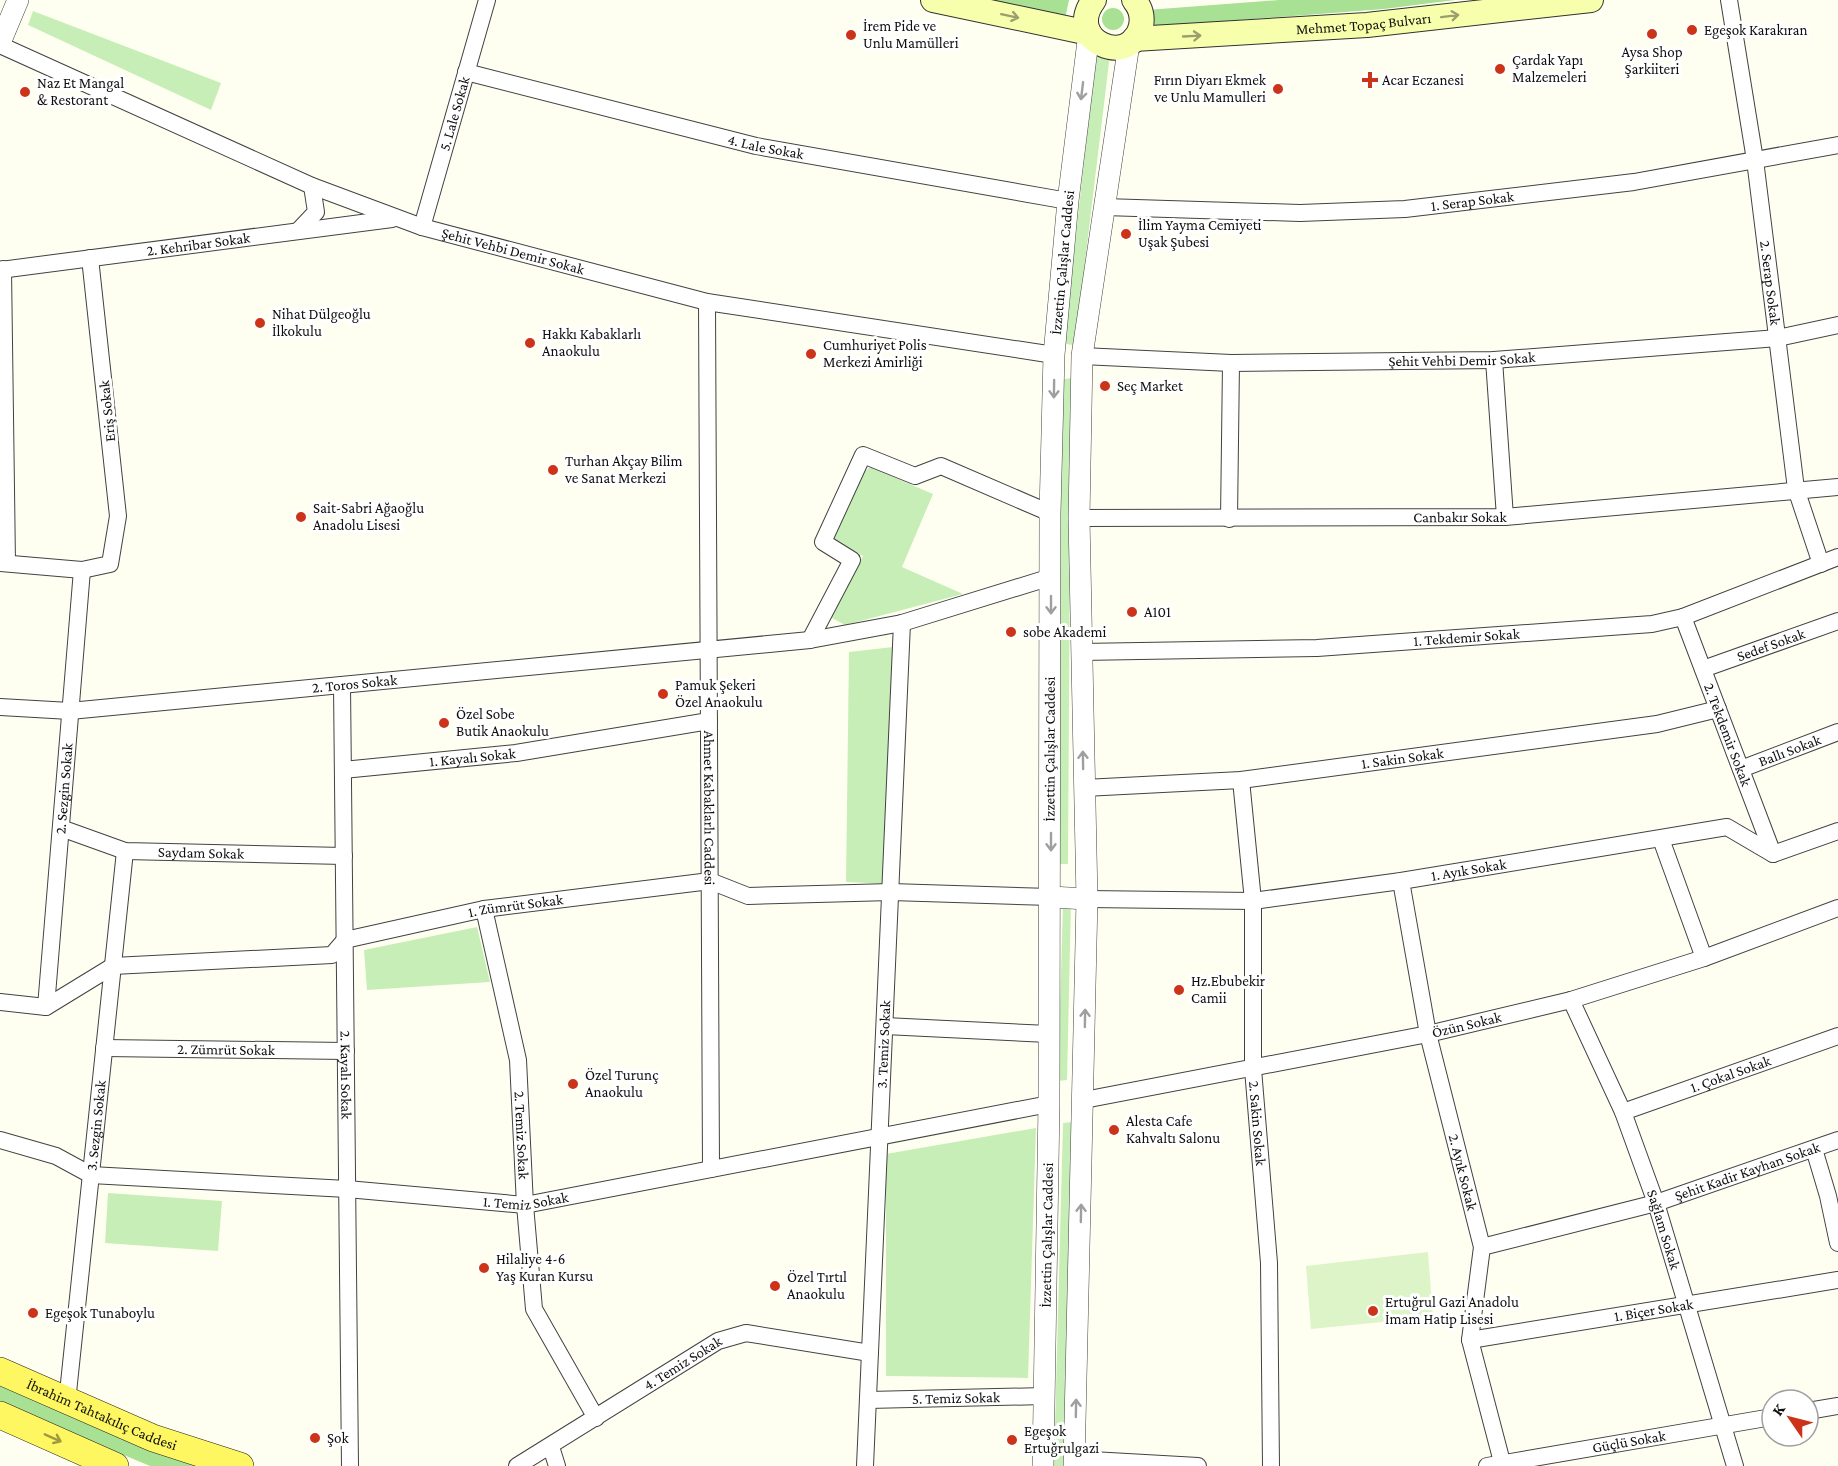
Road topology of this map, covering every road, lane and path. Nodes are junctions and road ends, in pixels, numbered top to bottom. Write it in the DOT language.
graph roads {
  1 [pos="18,0"];
  2 [pos="487,0"];
  3 [pos="933,0"];
  4 [pos="1094,0"];
  5 [pos="1134,0"];
  6 [pos="1591,0"];
  7 [pos="1729,0"];
  8 [pos="1089,33"];
  9 [pos="1131,41"];
  10 [pos="0,44"];
  11 [pos="466,72"];
  12 [pos="1838,145"];
  13 [pos="1755,160"];
  14 [pos="312,186"];
  15 [pos="1068,201"];
  16 [pos="1104,207"];
  17 [pos="394,218"];
  18 [pos="422,227"];
  19 [pos="298,231"];
  20 [pos="90,258"];
  21 [pos="2,270"];
  22 [pos="707,302"];
  23 [pos="1838,326"];
  24 [pos="1778,338"];
  25 [pos="1054,355"];
  26 [pos="1082,356"];
  27 [pos="1494,360"];
  28 [pos="1231,363"];
  29 [pos="1838,487"];
  30 [pos="1796,489"];
  31 [pos="1050,513"];
  32 [pos="1505,517"];
  33 [pos="1079,518"];
  34 [pos="1229,519"];
  35 [pos="1838,558"];
  36 [pos="4,562"];
  37 [pos="1821,564"];
  38 [pos="82,570"];
  39 [pos="1051,577"];
  40 [pos="1683,616"];
  41 [pos="1838,621"];
  42 [pos="902,623"];
  43 [pos="810,640"];
  44 [pos="709,648"];
  45 [pos="1081,652"];
  46 [pos="1703,669"];
  47 [pos="342,685"];
  48 [pos="0,707"];
  49 [pos="1719,709"];
  50 [pos="70,711"];
  51 [pos="709,721"];
  52 [pos="1838,732"];
  53 [pos="1741,769"];
  54 [pos="343,770"];
  55 [pos="1241,780"];
  56 [pos="1084,788"];
  57 [pos="61,828"];
  58 [pos="1838,831"];
  59 [pos="1660,839"];
  60 [pos="125,851"];
  61 [pos="1773,854"];
  62 [pos="344,856"];
  63 [pos="710,881"];
  64 [pos="1401,881"];
  65 [pos="891,892"];
  66 [pos="1051,897"];
  67 [pos="1087,899"];
  68 [pos="1253,901"];
  69 [pos="1838,908"];
  70 [pos="484,909"];
  71 [pos="345,940"];
  72 [pos="1704,958"];
  73 [pos="113,966"];
  74 [pos="1571,1000"];
  75 [pos="0,1002"];
  76 [pos="46,1007"];
  77 [pos="885,1026"];
  78 [pos="1049,1034"];
  79 [pos="1428,1034"];
  80 [pos="1838,1036"];
  81 [pos="104,1048"];
  82 [pos="346,1051"];
  83 [pos="1253,1068"];
  84 [pos="1084,1100"];
  85 [pos="1049,1104"];
  86 [pos="1623,1112"];
  87 [pos="880,1137"];
  88 [pos="0,1140"];
  89 [pos="1838,1140"];
  90 [pos="1814,1149"];
  91 [pos="711,1169"];
  92 [pos="91,1175"];
  93 [pos="347,1189"];
  94 [pos="1656,1203"];
  95 [pos="525,1205"];
  96 [pos="1838,1243"];
  97 [pos="1482,1246"];
  98 [pos="1838,1280"];
  99 [pos="1688,1306"];
  100 [pos="1470,1340"];
  101 [pos="870,1353"];
  102 [pos="0,1371"];
  103 [pos="1044,1396"];
  104 [pos="868,1400"];
  105 [pos="67,1402"];
  106 [pos="1838,1406"];
  107 [pos="1820,1409"];
  108 [pos="0,1415"];
  109 [pos="596,1418"];
  110 [pos="1760,1419"];
  111 [pos="1723,1425"];
  112 [pos="551,1448"];
  113 [pos="1074,1462"];
  114 [pos="1495,1464"];
  115 [pos="116,1466"];
  116 [pos="240,1466"];
  117 [pos="350,1466"];
  118 [pos="517,1466"];
  119 [pos="557,1466"];
  120 [pos="865,1466"];
  121 [pos="1043,1466"];
  122 [pos="1198,1466"];
  123 [pos="1271,1466"];
  124 [pos="1735,1466"];
  1 -- 10 [label="street"];
  2 -- 11 [label="street, 5. Lale Sokak"];
  3 -- 8 [label="main road, one-way"];
  4 -- 8 [label="main road"];
  5 -- 9 [label="main road"];
  9 -- 6 [label="main road, Mehmet Topaç Bulvarı, one-way"];
  7 -- 13 [label="street, 2. Serap Sokak"];
  8 -- 9 [label="main road, Mehmet Topaç Bulvarı"];
  8 -- 15 [label="street, İzzettin Çalışlar Caddesi, one-way"];
  9 -- 16 [label="street, İzzettin Çalışlar Caddesi"];
  10 -- 14 [label="street, Şehit Vehbi Demir Sokak"];
  11 -- 15 [label="street, 4. Lale Sokak"];
  11 -- 18 [label="street, 5. Lale Sokak"];
  12 -- 13 [label="street, 1. Serap Sokak"];
  13 -- 16 [label="street, 1. Serap Sokak"];
  13 -- 24 [label="street, 2. Serap Sokak"];
  14 -- 17 [label="street, Şehit Vehbi Demir Sokak"];
  14 -- 19 [label="street"];
  15 -- 25 [label="street, İzzettin Çalışlar Caddesi"];
  16 -- 26 [label="street, İzzettin Çalışlar Caddesi"];
  17 -- 18 [label="street, Şehit Vehbi Demir Sokak"];
  17 -- 19 [label="street, 2. Kehribar Sokak"];
  18 -- 22 [label="street, Şehit Vehbi Demir Sokak"];
  19 -- 20 [label="street, 2. Kehribar Sokak"];
  20 -- 21 [label="street, 2. Kehribar Sokak"];
  20 -- 38 [label="street, Eriş Sokak"];
  21 -- 36 [label="street"];
  22 -- 25 [label="street, Şehit Vehbi Demir Sokak"];
  22 -- 44 [label="street, Ahmet Kabaklarlı Caddesi"];
  23 -- 24 [label="street, Şehit Vehbi Demir Sokak"];
  24 -- 27 [label="street, Şehit Vehbi Demir Sokak"];
  24 -- 30 [label="street, 2. Serap Sokak"];
  25 -- 26 [label="street"];
  25 -- 31 [label="street, İzzettin Çalışlar Caddesi, one-way"];
  26 -- 28 [label="street, Şehit Vehbi Demir Sokak"];
  26 -- 33 [label="street, İzzettin Çalışlar Caddesi"];
  27 -- 28 [label="street, Şehit Vehbi Demir Sokak"];
  27 -- 32 [label="street"];
  28 -- 34 [label="street"];
  29 -- 30 [label="street, Canbakır Sokak"];
  30 -- 32 [label="street, Canbakır Sokak"];
  30 -- 37 [label="street, 2. Serap Sokak"];
  31 -- 39 [label="street, İzzettin Çalışlar Caddesi"];
  31 -- 43 [label="street"];
  32 -- 34 [label="street, Canbakır Sokak"];
  33 -- 34 [label="street, Canbakır Sokak"];
  33 -- 45 [label="street, İzzettin Çalışlar Caddesi"];
  35 -- 37 [label="street, 1. Tekdemir Sokak"];
  36 -- 38 [label="street"];
  37 -- 40 [label="street, 1. Tekdemir Sokak"];
  38 -- 50 [label="street, 2. Sezgin Sokak"];
  39 -- 42 [label="street, 2. Toros Sokak"];
  39 -- 66 [label="street, İzzettin Çalışlar Caddesi, one-way"];
  40 -- 45 [label="street, 1. Tekdemir Sokak"];
  40 -- 46 [label="street, 2. Tekdemir Sokak"];
  41 -- 46 [label="street, Sedef Sokak"];
  42 -- 43 [label="street, 2. Toros Sokak"];
  42 -- 65 [label="street, 3. Temiz Sokak"];
  43 -- 44 [label="street, 2. Toros Sokak"];
  44 -- 47 [label="street, 2. Toros Sokak"];
  44 -- 51 [label="street, Ahmet Kabaklarlı Caddesi"];
  56 -- 45 [label="street, İzzettin Çalışlar Caddesi, one-way"];
  46 -- 49 [label="street, 2. Tekdemir Sokak"];
  47 -- 50 [label="street, 2. Toros Sokak"];
  47 -- 54 [label="street, 2. Kayalı Sokak"];
  48 -- 50 [label="street, 2. Toros Sokak"];
  49 -- 53 [label="street, 2. Tekdemir Sokak"];
  49 -- 55 [label="street, 1. Sakin Sokak"];
  50 -- 57 [label="street, 2. Sezgin Sokak"];
  51 -- 54 [label="street, 1. Kayalı Sokak"];
  51 -- 63 [label="street, Ahmet Kabaklarlı Caddesi"];
  52 -- 53 [label="street, Ballı Sokak"];
  53 -- 61 [label="street, 2. Tekdemir Sokak"];
  54 -- 62 [label="street, 2. Kayalı Sokak"];
  55 -- 56 [label="street, 1. Sakin Sokak"];
  55 -- 68 [label="street, 2. Sakin Sokak"];
  56 -- 67 [label="street, İzzettin Çalışlar Caddesi"];
  57 -- 60 [label="street, Saydam Sokak"];
  57 -- 76 [label="street, 2. Sezgin Sokak"];
  58 -- 61 [label="street"];
  59 -- 61 [label="street, 1. Ayık Sokak"];
  59 -- 64 [label="street, 1. Ayık Sokak"];
  59 -- 72 [label="street"];
  60 -- 62 [label="street, Saydam Sokak"];
  60 -- 73 [label="street, 3. Sezgin Sokak"];
  62 -- 71 [label="street, 2. Kayalı Sokak"];
  63 -- 65 [label="street, 1. Zümrüt Sokak"];
  63 -- 70 [label="street, 1. Zümrüt Sokak"];
  63 -- 91 [label="street, Ahmet Kabaklarlı Caddesi"];
  64 -- 68 [label="street, 1. Ayık Sokak"];
  64 -- 79 [label="street, 2. Ayık Sokak"];
  65 -- 66 [label="street, 1. Zümrüt Sokak"];
  65 -- 77 [label="street, 3. Temiz Sokak"];
  66 -- 67 [label="street"];
  66 -- 78 [label="street, İzzettin Çalışlar Caddesi"];
  67 -- 68 [label="street, 1. Ayık Sokak"];
  84 -- 67 [label="street, İzzettin Çalışlar Caddesi, one-way"];
  68 -- 83 [label="street, 2. Sakin Sokak"];
  69 -- 72 [label="street, Özün Sokak"];
  70 -- 71 [label="street, 1. Zümrüt Sokak"];
  70 -- 95 [label="street, 2. Temiz Sokak"];
  71 -- 73 [label="street, 1. Zümrüt Sokak"];
  71 -- 82 [label="street, 2. Kayalı Sokak"];
  72 -- 74 [label="street, Özün Sokak"];
  73 -- 76 [label="street, 1. Zümrüt Sokak"];
  73 -- 81 [label="street, 3. Sezgin Sokak"];
  74 -- 79 [label="street, Özün Sokak"];
  74 -- 86 [label="street, Sağlam Sokak"];
  75 -- 76 [label="street"];
  77 -- 78 [label="street"];
  77 -- 87 [label="street, 3. Temiz Sokak"];
  78 -- 85 [label="street, İzzettin Çalışlar Caddesi"];
  79 -- 83 [label="street, Özün Sokak"];
  79 -- 97 [label="street, 2. Ayık Sokak"];
  80 -- 86 [label="street, 1. Çokal Sokak"];
  81 -- 82 [label="street, 2. Zümrüt Sokak"];
  81 -- 92 [label="street, 3. Sezgin Sokak"];
  82 -- 93 [label="street, 2. Kayalı Sokak"];
  83 -- 84 [label="street, Özün Sokak"];
  83 -- 123 [label="street, 2. Sakin Sokak"];
  84 -- 85 [label="street"];
  113 -- 84 [label="street, İzzettin Çalışlar Caddesi, one-way"];
  85 -- 87 [label="street, 1. Temiz Sokak"];
  85 -- 103 [label="street, İzzettin Çalışlar Caddesi"];
  86 -- 94 [label="street, Sağlam Sokak"];
  87 -- 91 [label="street, 1. Temiz Sokak"];
  87 -- 101 [label="street, 3. Temiz Sokak"];
  88 -- 92 [label="street, 1. Temiz Sokak"];
  89 -- 90 [label="street, Şehit Kadir Kayhan Sokak"];
  90 -- 94 [label="street, Şehit Kadir Kayhan Sokak"];
  90 -- 96 [label="street"];
  91 -- 95 [label="street, 1. Temiz Sokak"];
  92 -- 93 [label="street, 1. Temiz Sokak"];
  92 -- 105 [label="street, 3. Sezgin Sokak"];
  93 -- 95 [label="street, 1. Temiz Sokak"];
  93 -- 117 [label="street, 2. Kayalı Sokak"];
  94 -- 97 [label="street, Şehit Kadir Kayhan Sokak"];
  94 -- 99 [label="street, Sağlam Sokak"];
  95 -- 109 [label="street, 2. Temiz Sokak"];
  97 -- 100 [label="street, 2. Ayık Sokak"];
  98 -- 99 [label="street, 1. Biçer Sokak"];
  99 -- 100 [label="street, 1. Biçer Sokak"];
  99 -- 111 [label="street, Sağlam Sokak"];
  100 -- 114 [label="street, 2. Ayık Sokak"];
  101 -- 104 [label="street, 3. Temiz Sokak"];
  101 -- 109 [label="street, 4. Temiz Sokak"];
  102 -- 105 [label="main road, İbrahim Tahtakılıç Caddesi"];
  103 -- 104 [label="street, 5. Temiz Sokak"];
  103 -- 121 [label="street, İzzettin Çalışlar Caddesi"];
  104 -- 120 [label="street, 3. Temiz Sokak"];
  105 -- 116 [label="main road, İbrahim Tahtakılıç Caddesi"];
  106 -- 107 [label="street"];
  108 -- 115 [label="main road, one-way"];
  109 -- 112 [label="street, 4. Temiz Sokak"];
  110 -- 111 [label="street, Güçlü Sokak"];
  111 -- 114 [label="street, Güçlü Sokak"];
  111 -- 124 [label="street, Sağlam Sokak"];
  112 -- 118 [label="street, 4. Temiz Sokak"];
  112 -- 119 [label="street"];
  113 -- 122 [label="street"];
}
